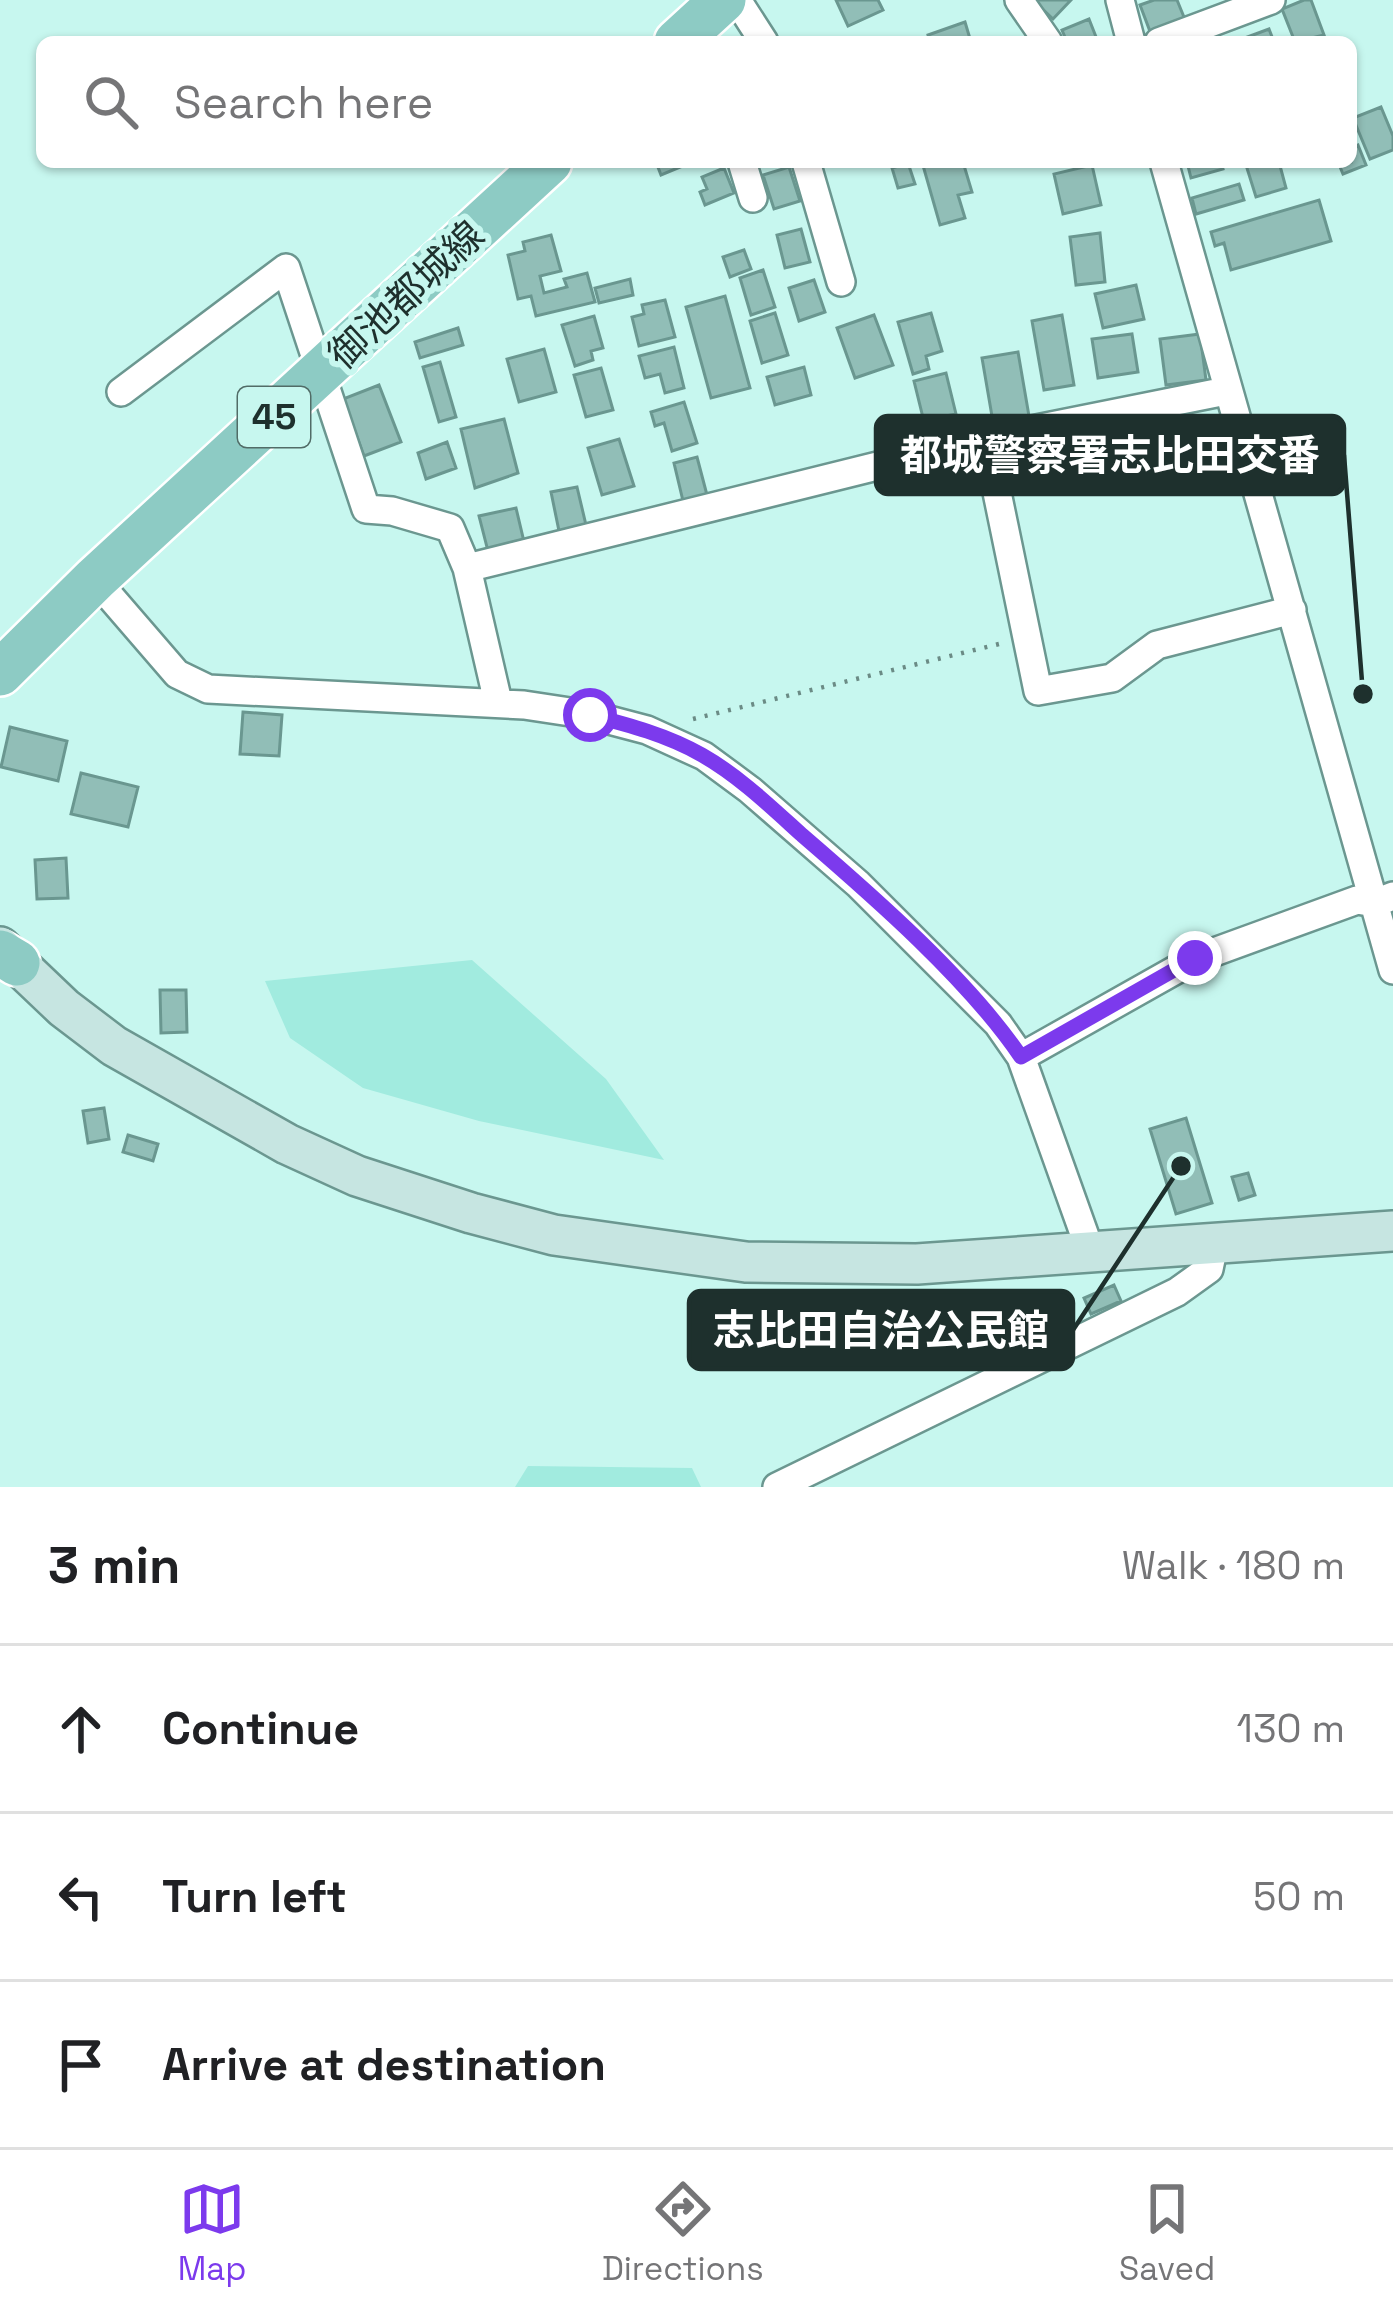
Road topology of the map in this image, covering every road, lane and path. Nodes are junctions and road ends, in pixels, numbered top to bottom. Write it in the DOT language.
graph roads {
  1 [pos="736,0"];
  2 [pos="1019,0"];
  3 [pos="1120,0"];
  4 [pos="1271,0"];
  5 [pos="760,36"];
  6 [pos="1044,36"];
  7 [pos="1129,36"];
  8 [pos="1175,36"];
  9 [pos="543,168"];
  10 [pos="744,168"];
  11 [pos="808,168"];
  12 [pos="1166,168"];
  13 [pos="753,198"];
  14 [pos="841,282"];
  15 [pos="322,374"];
  16 [pos="1226,391"];
  17 [pos="121,392"];
  18 [pos="986,439"];
  19 [pos="467,568"];
  20 [pos="95,579"];
  21 [pos="1292,610"];
  22 [pos="1028,637"];
  23 [pos="0,673"];
  24 [pos="498,702"];
  25 [pos="647,730"];
  26 [pos="1384,900"];
  27 [pos="4,950"];
  28 [pos="1393,970"];
  29 [pos="1021,1057"];
  30 [pos="1393,1232"];
  31 [pos="1214,1245"];
  32 [pos="1090,1253"];
  33 [pos="778,1487"];
  1 -- 5 [label="street"];
  2 -- 6 [label="street"];
  3 -- 7 [label="street"];
  4 -- 8 [label="street"];
  9 -- 15 [label="main road, 御池都城線 / 45"];
  10 -- 13 [label="street"];
  11 -- 14 [label="street"];
  12 -- 16 [label="street"];
  15 -- 17 [label="street"];
  15 -- 19 [label="street"];
  15 -- 20 [label="main road, 御池都城線 / 45"];
  16 -- 18 [label="street"];
  16 -- 21 [label="street"];
  18 -- 19 [label="street"];
  18 -- 22 [label="street"];
  19 -- 24 [label="street"];
  20 -- 23 [label="main road, 御池都城線 / 45"];
  20 -- 24 [label="street"];
  21 -- 22 [label="street"];
  21 -- 26 [label="street"];
  22 -- 25 [label="path"];
  24 -- 25 [label="street"];
  25 -- 29 [label="street"];
  26 -- 28 [label="street"];
  26 -- 29 [label="street"];
  27 -- 32 [label="street"];
  29 -- 32 [label="street"];
  30 -- 31 [label="street"];
  31 -- 32 [label="street"];
  31 -- 33 [label="street"];
}
